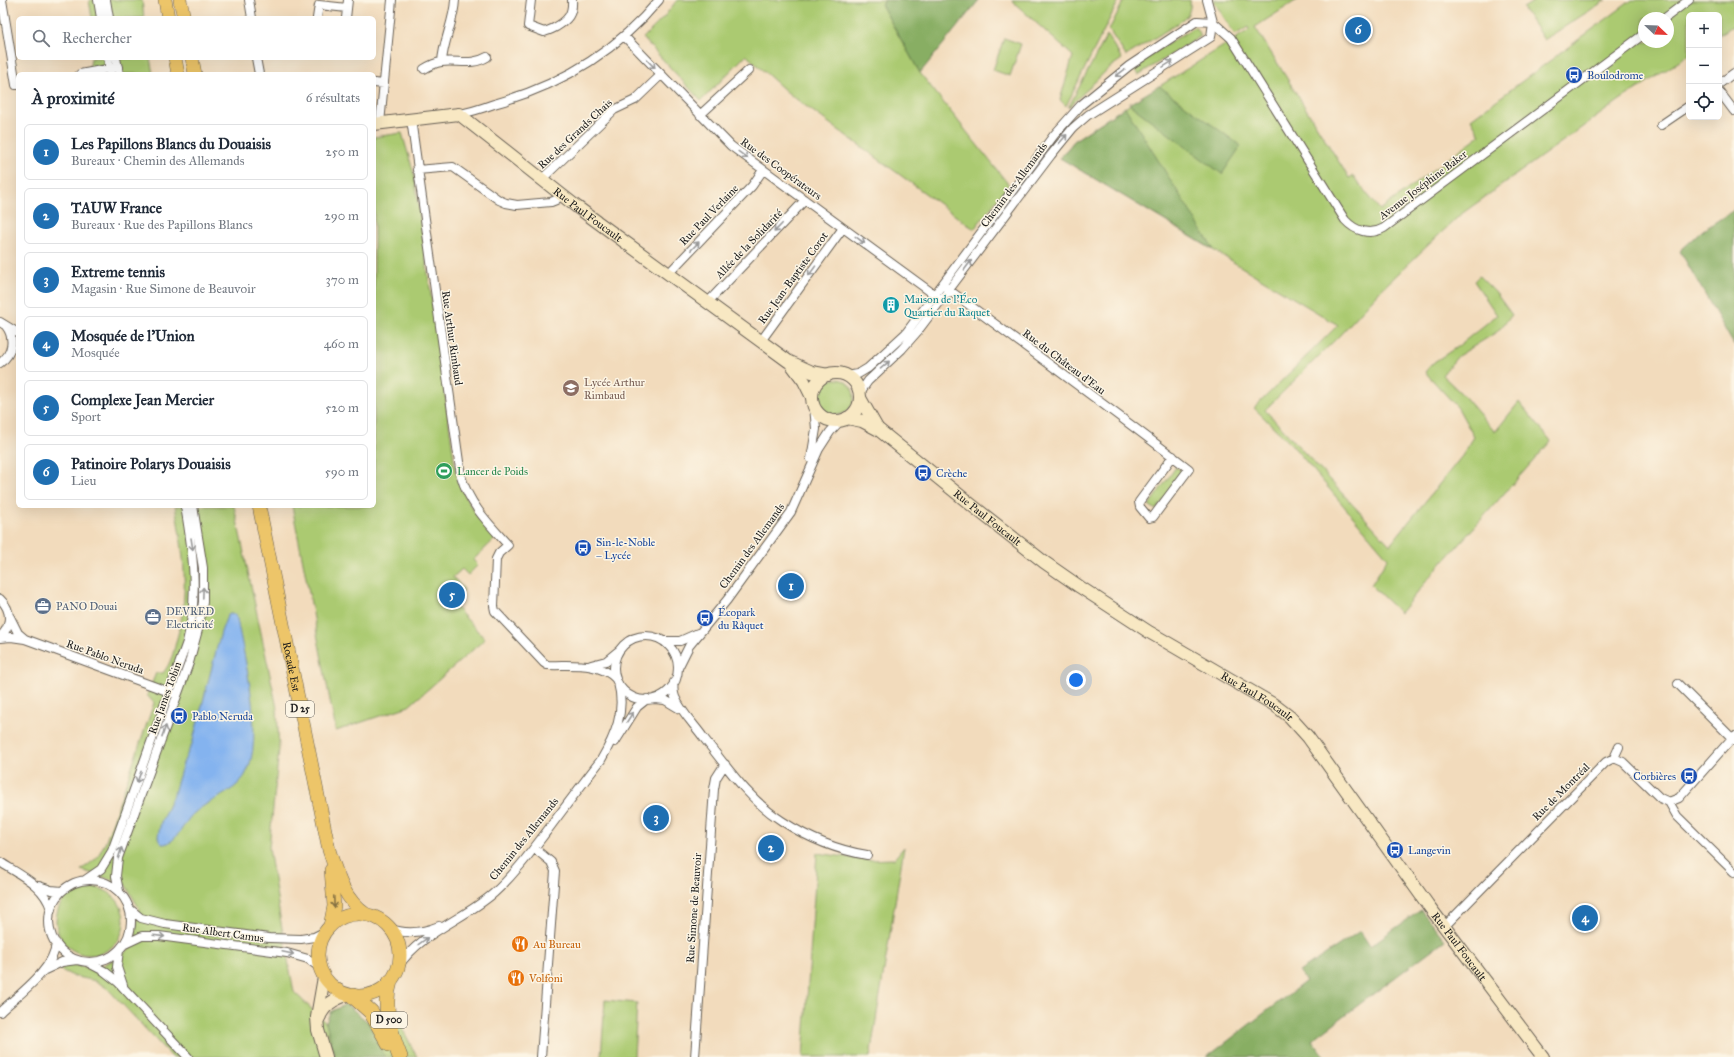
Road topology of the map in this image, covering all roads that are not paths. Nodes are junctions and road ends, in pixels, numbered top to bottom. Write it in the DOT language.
graph roads {
  1 [pos="2,0"];
  2 [pos="98,0"];
  3 [pos="106,0"];
  4 [pos="165,0"];
  5 [pos="180,0"];
  6 [pos="249,0"];
  7 [pos="392,0"];
  8 [pos="455,0"];
  9 [pos="531,0"];
  10 [pos="572,0"];
  11 [pos="659,0"];
  12 [pos="1207,0"];
  13 [pos="1689,0"];
  14 [pos="347,4"];
  15 [pos="1673,12"];
  16 [pos="101,16"];
  17 [pos="109,16"];
  18 [pos="168,16"];
  19 [pos="184,16"];
  20 [pos="252,16"];
  21 [pos="317,16"];
  22 [pos="346,16"];
  23 [pos="1213,22"];
  24 [pos="624,36"];
  25 [pos="1638,38"];
  26 [pos="487,57"];
  27 [pos="109,60"];
  28 [pos="116,60"];
  29 [pos="175,60"];
  30 [pos="192,60"];
  31 [pos="256,60"];
  32 [pos="442,62"];
  33 [pos="424,69"];
  34 [pos="749,70"];
  35 [pos="114,71"];
  36 [pos="103,72"];
  37 [pos="178,72"];
  38 [pos="195,72"];
  39 [pos="259,72"];
  40 [pos="1734,74"];
  41 [pos="661,75"];
  42 [pos="1722,82"];
  43 [pos="376,83"];
  44 [pos="384,84"];
  45 [pos="16,85"];
  46 [pos="1722,95"];
  47 [pos="1686,108"];
  48 [pos="1734,111"];
  49 [pos="459,114"];
  50 [pos="700,115"];
  51 [pos="411,119"];
  52 [pos="377,123"];
  53 [pos="1661,125"];
  54 [pos="417,170"];
  55 [pos="764,170"];
  56 [pos="541,180"];
  57 [pos="561,195"];
  58 [pos="805,200"];
  59 [pos="843,228"];
  60 [pos="668,274"];
  61 [pos="946,288"];
  62 [pos="938,298"];
  63 [pos="708,302"];
  64 [pos="3,324"];
  65 [pos="16,331"];
  66 [pos="761,341"];
  67 [pos="16,344"];
  68 [pos="11,348"];
  69 [pos="788,361"];
  70 [pos="0,363"];
  71 [pos="828,374"];
  72 [pos="847,376"];
  73 [pos="859,396"];
  74 [pos="813,402"];
  75 [pos="844,419"];
  76 [pos="879,430"];
  77 [pos="1173,456"];
  78 [pos="809,471"];
  79 [pos="185,508"];
  80 [pos="193,508"];
  81 [pos="260,508"];
  82 [pos="0,599"];
  83 [pos="9,616"];
  84 [pos="705,628"];
  85 [pos="0,638"];
  86 [pos="25,639"];
  87 [pos="664,641"];
  88 [pos="620,649"];
  89 [pos="584,666"];
  90 [pos="678,668"];
  91 [pos="617,681"];
  92 [pos="674,682"];
  93 [pos="1678,684"];
  94 [pos="174,694"];
  95 [pos="649,699"];
  96 [pos="684,712"];
  97 [pos="1733,738"];
  98 [pos="1619,747"];
  99 [pos="1614,758"];
  100 [pos="601,760"];
  101 [pos="725,764"];
  102 [pos="1669,802"];
  103 [pos="534,848"];
  104 [pos="329,850"];
  105 [pos="867,854"];
  106 [pos="0,862"];
  107 [pos="1734,872"];
  108 [pos="85,880"];
  109 [pos="36,885"];
  110 [pos="62,891"];
  111 [pos="119,891"];
  112 [pos="50,909"];
  113 [pos="130,909"];
  114 [pos="367,915"];
  115 [pos="453,920"];
  116 [pos="1444,927"];
  117 [pos="389,928"];
  118 [pos="327,929"];
  119 [pos="56,943"];
  120 [pos="121,948"];
  121 [pos="82,961"];
  122 [pos="398,967"];
  123 [pos="44,971"];
  124 [pos="321,972"];
  125 [pos="390,982"];
  126 [pos="125,990"];
  127 [pos="350,996"];
  128 [pos="0,1012"];
  129 [pos="317,1023"];
  130 [pos="188,1057"];
  131 [pos="326,1057"];
  132 [pos="397,1057"];
  133 [pos="400,1057"];
  134 [pos="541,1057"];
  135 [pos="695,1057"];
  136 [pos="1543,1057"];
  1 -- 45 [label="street"];
  2 -- 16 [label="street"];
  3 -- 17 [label="street"];
  4 -- 18 [label="main road"];
  5 -- 19 [label="main road"];
  6 -- 20 [label="street"];
  7 -- 44 [label="street"];
  8 -- 32 [label="street"];
  9 -- 10 [label="street"];
  11 -- 24 [label="street"];
  12 -- 23 [label="street"];
  13 -- 15 [label="street"];
  14 -- 21 [label="street"];
  14 -- 22 [label="street"];
  23 -- 25 [label="street, Avenue Joséphine Baker"];
  61 -- 23 [label="street, Chemin des Allemands, one-way"];
  23 -- 61 [label="street, Chemin des Allemands, one-way"];
  24 -- 41 [label="street, Rue des Coopérateurs, one-way"];
  24 -- 49 [label="street"];
  26 -- 32 [label="street"];
  27 -- 35 [label="street"];
  28 -- 35 [label="street"];
  29 -- 37 [label="main road"];
  30 -- 38 [label="main road"];
  31 -- 39 [label="street"];
  32 -- 33 [label="street"];
  34 -- 50 [label="street"];
  35 -- 36 [label="street"];
  40 -- 42 [label="street"];
  41 -- 50 [label="street, Rue des Coopérateurs"];
  41 -- 56 [label="street, Rue des Grands Chais"];
  43 -- 44 [label="street"];
  44 -- 52 [label="street"];
  46 -- 48 [label="street"];
  47 -- 53 [label="street"];
  49 -- 51 [label="street"];
  49 -- 56 [label="street, Rue Paul Foucault"];
  50 -- 55 [label="street, Rue des Coopérateurs, one-way"];
  51 -- 52 [label="street"];
  51 -- 54 [label="street, Rue Arthur Rimbaud"];
  54 -- 57 [label="street"];
  54 -- 89 [label="street, Rue Arthur Rimbaud"];
  55 -- 58 [label="street, Rue des Coopérateurs"];
  60 -- 55 [label="street, Rue Paul Verlaine, one-way"];
  56 -- 57 [label="street, Rue Paul Foucault"];
  57 -- 60 [label="street, Rue Paul Foucault"];
  58 -- 59 [label="street, Rue des Coopérateurs"];
  58 -- 63 [label="street, Allée de la Solidarité, one-way"];
  59 -- 62 [label="street, Rue des Coopérateurs, one-way"];
  59 -- 66 [label="street, Rue Jean-Baptiste Corot, one-way"];
  60 -- 63 [label="street, Rue Paul Foucault"];
  61 -- 62 [label="street, Chemin des Allemands"];
  61 -- 77 [label="street, Rue du Château d'Eau"];
  62 -- 72 [label="street, Chemin des Allemands"];
  73 -- 62 [label="street, Chemin des Allemands, one-way"];
  63 -- 66 [label="street, Rue Paul Foucault"];
  64 -- 65 [label="street"];
  64 -- 68 [label="street"];
  66 -- 69 [label="street, Rue Paul Foucault"];
  67 -- 68 [label="street"];
  68 -- 70 [label="street"];
  69 -- 71 [label="street, Rue Paul Foucault"];
  69 -- 74 [label="street, Rue Paul Foucault"];
  71 -- 72 [label="street"];
  71 -- 74 [label="street"];
  72 -- 73 [label="street"];
  73 -- 75 [label="street"];
  73 -- 76 [label="street, Rue Paul Foucault"];
  74 -- 75 [label="street"];
  74 -- 78 [label="street, Chemin des Allemands"];
  75 -- 76 [label="street, Rue Paul Foucault"];
  75 -- 78 [label="street, Chemin des Allemands"];
  76 -- 116 [label="street, Rue Paul Foucault"];
  77 -- 77 [label="street, Rue du Château d'Eau"];
  78 -- 84 [label="street, Chemin des Allemands"];
  79 -- 94 [label="street, Rue James Tobin, one-way"];
  94 -- 80 [label="street, Rue James Tobin, one-way"];
  81 -- 104 [label="main road, Rocade Est / D 25"];
  82 -- 83 [label="street"];
  83 -- 85 [label="street, Rue Pablo Neruda"];
  83 -- 86 [label="street"];
  84 -- 87 [label="street, Chemin des Allemands"];
  84 -- 90 [label="street, Chemin des Allemands"];
  85 -- 86 [label="street, Rue Pablo Neruda"];
  86 -- 94 [label="street, Rue Pablo Neruda"];
  87 -- 88 [label="street"];
  87 -- 90 [label="street"];
  88 -- 89 [label="street"];
  88 -- 91 [label="street"];
  89 -- 91 [label="street"];
  90 -- 92 [label="street"];
  91 -- 95 [label="street"];
  91 -- 100 [label="street, Chemin des Allemands"];
  92 -- 95 [label="street"];
  92 -- 96 [label="street"];
  93 -- 97 [label="street"];
  94 -- 108 [label="street, Rue James Tobin, one-way"];
  111 -- 94 [label="street, Rue James Tobin, one-way"];
  95 -- 96 [label="street"];
  100 -- 95 [label="street, Chemin des Allemands, one-way"];
  96 -- 101 [label="street"];
  97 -- 102 [label="street"];
  98 -- 99 [label="street, Rue de Montréal"];
  99 -- 102 [label="street"];
  99 -- 116 [label="street, Rue de Montréal"];
  100 -- 103 [label="street, Chemin des Allemands"];
  101 -- 105 [label="street"];
  101 -- 135 [label="street, Rue Simone de Beauvoir"];
  102 -- 107 [label="street"];
  103 -- 115 [label="street, Chemin des Allemands"];
  103 -- 134 [label="street"];
  104 -- 114 [label="main road, Rocade Est / D 25"];
  104 -- 118 [label="main road, Rocade Est / D 25, one-way"];
  106 -- 109 [label="street"];
  108 -- 110 [label="street"];
  108 -- 111 [label="street"];
  109 -- 110 [label="street"];
  109 -- 112 [label="street"];
  110 -- 112 [label="street"];
  111 -- 113 [label="street"];
  112 -- 119 [label="street"];
  113 -- 118 [label="street, Rue Albert Camus"];
  113 -- 120 [label="street"];
  114 -- 117 [label="main road"];
  114 -- 118 [label="main road"];
  115 -- 117 [label="street, Chemin des Allemands"];
  122 -- 115 [label="street, Chemin des Allemands, one-way"];
  116 -- 136 [label="street, Rue Paul Foucault"];
  117 -- 122 [label="main road"];
  118 -- 124 [label="main road"];
  119 -- 121 [label="street"];
  119 -- 123 [label="street"];
  120 -- 121 [label="street"];
  120 -- 124 [label="street, Rue Albert Camus, one-way"];
  120 -- 126 [label="street"];
  121 -- 123 [label="street"];
  121 -- 126 [label="street"];
  122 -- 125 [label="main road"];
  123 -- 128 [label="street"];
  124 -- 127 [label="main road"];
  124 -- 129 [label="street"];
  125 -- 127 [label="main road"];
  125 -- 133 [label="highway, D 500"];
  126 -- 130 [label="street"];
  127 -- 129 [label="street"];
  127 -- 132 [label="highway, D 500"];
  129 -- 131 [label="street"];
}
